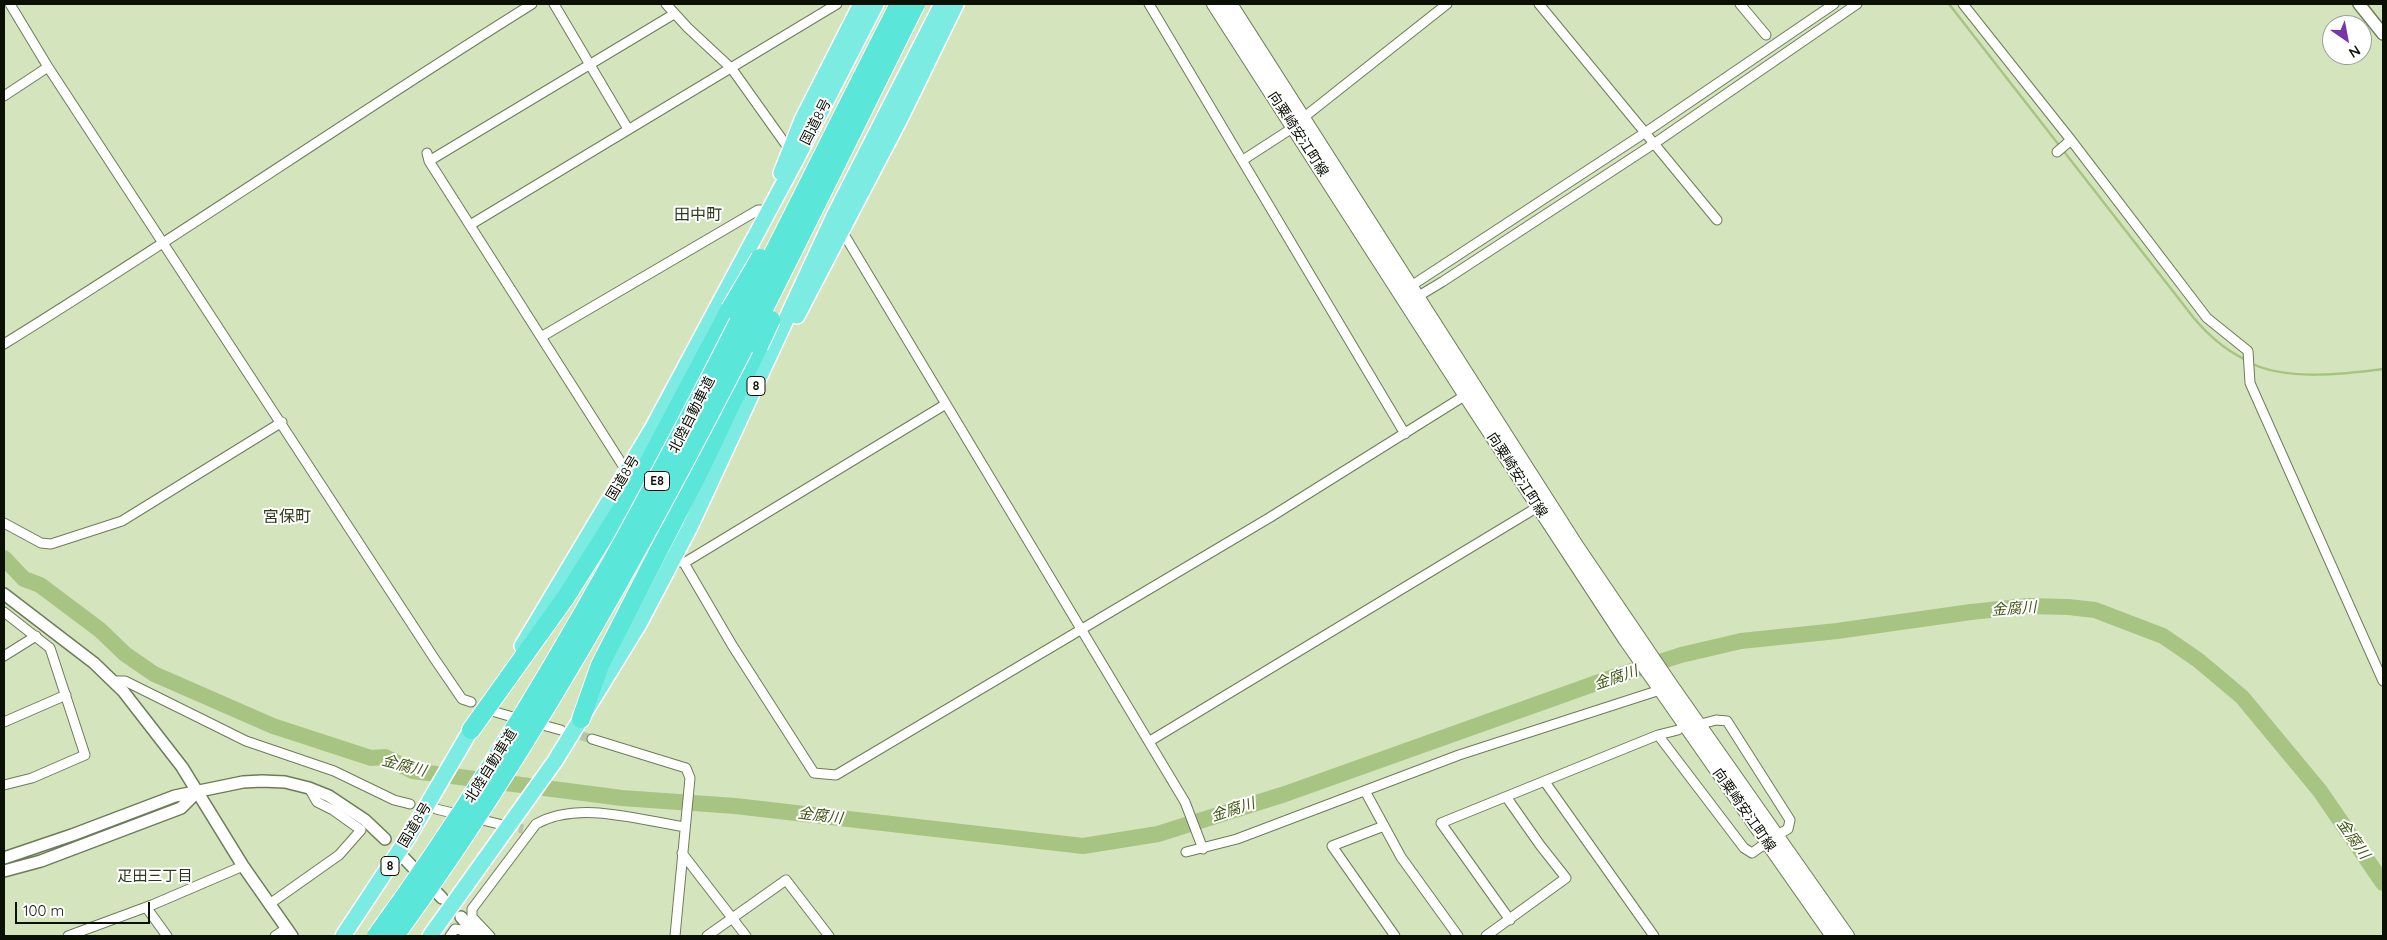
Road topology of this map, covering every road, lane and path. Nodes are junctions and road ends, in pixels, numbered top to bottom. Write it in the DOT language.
graph roads {
  1 [pos="10,4"];
  2 [pos="532,4"];
  3 [pos="554,4"];
  4 [pos="668,4"];
  5 [pos="837,4"];
  6 [pos="861,4"];
  7 [pos="876,4"];
  8 [pos="899,4"];
  9 [pos="916,4"];
  10 [pos="942,4"];
  11 [pos="956,4"];
  12 [pos="1149,4"];
  13 [pos="1214,4"];
  14 [pos="1230,4"];
  15 [pos="1447,4"];
  16 [pos="1539,4"];
  17 [pos="1740,4"];
  18 [pos="1834,4"];
  19 [pos="1857,4"];
  20 [pos="1963,4"];
  21 [pos="2359,4"];
  22 [pos="674,14"];
  23 [pos="2383,34"];
  24 [pos="1766,35"];
  25 [pos="872,56"];
  26 [pos="589,64"];
  27 [pos="48,67"];
  28 [pos="732,69"];
  29 [pos="5,93"];
  30 [pos="865,107"];
  31 [pos="1299,122"];
  32 [pos="628,129"];
  33 [pos="1646,132"];
  34 [pos="2069,141"];
  35 [pos="1655,143"];
  36 [pos="2057,152"];
  37 [pos="793,154"];
  38 [pos="1243,160"];
  39 [pos="769,210"];
  40 [pos="834,216"];
  41 [pos="1717,220"];
  42 [pos="470,226"];
  43 [pos="842,231"];
  44 [pos="163,244"];
  45 [pos="1410,293"];
  46 [pos="541,337"];
  47 [pos="4,344"];
  48 [pos="1471,392"];
  49 [pos="748,404"];
  50 [pos="946,404"];
  51 [pos="282,422"];
  52 [pos="1405,434"];
  53 [pos="627,472"];
  54 [pos="1543,504"];
  55 [pos="4,523"];
  56 [pos="678,562"];
  57 [pos="4,594"];
  58 [pos="4,612"];
  59 [pos="1082,629"];
  60 [pos="36,636"];
  61 [pos="4,656"];
  62 [pos="114,681"];
  63 [pos="2383,681"];
  64 [pos="1666,688"];
  65 [pos="66,695"];
  66 [pos="471,702"];
  67 [pos="492,711"];
  68 [pos="580,718"];
  69 [pos="4,722"];
  70 [pos="1705,723"];
  71 [pos="561,730"];
  72 [pos="1678,730"];
  73 [pos="469,732"];
  74 [pos="1658,735"];
  75 [pos="592,739"];
  76 [pos="1150,741"];
  77 [pos="1545,782"];
  78 [pos="4,785"];
  79 [pos="309,788"];
  80 [pos="1365,791"];
  81 [pos="197,792"];
  82 [pos="1507,798"];
  83 [pos="410,804"];
  84 [pos="436,809"];
  85 [pos="503,824"];
  86 [pos="685,825"];
  87 [pos="1384,826"];
  88 [pos="386,838"];
  89 [pos="1771,840"];
  90 [pos="1201,847"];
  91 [pos="1186,852"];
  92 [pos="682,853"];
  93 [pos="4,858"];
  94 [pos="404,858"];
  95 [pos="242,866"];
  96 [pos="4,871"];
  97 [pos="442,898"];
  98 [pos="271,903"];
  99 [pos="146,907"];
  100 [pos="461,917"];
  101 [pos="733,918"];
  102 [pos="1510,920"];
  103 [pos="289,932"];
  104 [pos="80,934"];
  105 [pos="68,936"];
  106 [pos="167,936"];
  107 [pos="275,936"];
  108 [pos="343,936"];
  109 [pos="376,936"];
  110 [pos="395,936"];
  111 [pos="430,936"];
  112 [pos="450,936"];
  113 [pos="467,936"];
  114 [pos="478,936"];
  115 [pos="490,936"];
  116 [pos="675,936"];
  117 [pos="707,936"];
  118 [pos="746,936"];
  119 [pos="829,936"];
  120 [pos="1395,936"];
  121 [pos="1458,936"];
  122 [pos="1486,936"];
  123 [pos="1654,936"];
  124 [pos="1833,936"];
  125 [pos="1847,936"];
  1 -- 27 [label="street"];
  2 -- 44 [label="street"];
  3 -- 26 [label="street"];
  4 -- 22 [label="street"];
  5 -- 28 [label="street"];
  6 -- 37 [label="highway"];
  7 -- 37 [label="highway, 国道8号"];
  8 -- 25 [label="highway, 北陸自動車道 / E8, bridge"];
  9 -- 30 [label="highway, 北陸自動車道 / E8, bridge"];
  10 -- 40 [label="highway, 8"];
  11 -- 43 [label="highway"];
  12 -- 38 [label="street"];
  13 -- 31 [label="main road, 向粟崎安江町線"];
  14 -- 31 [label="main road, 向粟崎安江町線"];
  15 -- 31 [label="street"];
  16 -- 33 [label="street"];
  17 -- 24 [label="street"];
  18 -- 33 [label="street"];
  19 -- 35 [label="street"];
  20 -- 34 [label="street"];
  21 -- 23 [label="street"];
  22 -- 26 [label="street"];
  22 -- 28 [label="street"];
  25 -- 73 [label="highway, bridge"];
  25 -- 109 [label="highway, 北陸自動車道 / E8, bridge"];
  26 -- 32 [label="street"];
  26 -- 42 [label="street"];
  27 -- 29 [label="street"];
  27 -- 44 [label="street"];
  28 -- 32 [label="street"];
  28 -- 37 [label="street"];
  30 -- 68 [label="highway, bridge"];
  30 -- 110 [label="highway, 北陸自動車道 / E8, bridge"];
  31 -- 38 [label="street"];
  31 -- 45 [label="main road, 向粟崎安江町線"];
  32 -- 42 [label="street"];
  33 -- 35 [label="street"];
  33 -- 45 [label="street"];
  34 -- 36 [label="street"];
  34 -- 63 [label="street"];
  35 -- 41 [label="street"];
  35 -- 45 [label="street"];
  37 -- 39 [label="highway, 国道8号"];
  37 -- 40 [label="street"];
  38 -- 52 [label="street"];
  39 -- 46 [label="street"];
  39 -- 53 [label="highway, 国道8号 / 8"];
  40 -- 49 [label="highway, 8"];
  42 -- 46 [label="street"];
  43 -- 49 [label="highway"];
  43 -- 50 [label="street"];
  44 -- 47 [label="street"];
  44 -- 51 [label="street"];
  45 -- 48 [label="main road, 向粟崎安江町線"];
  46 -- 53 [label="street"];
  48 -- 52 [label="street"];
  48 -- 54 [label="main road, 向粟崎安江町線"];
  49 -- 56 [label="highway, 8"];
  50 -- 56 [label="street"];
  50 -- 59 [label="street"];
  51 -- 55 [label="street"];
  51 -- 66 [label="street"];
  52 -- 59 [label="street"];
  53 -- 73 [label="highway, 国道8号 / 8"];
  54 -- 64 [label="main road, 向粟崎安江町線"];
  54 -- 76 [label="street"];
  56 -- 59 [label="street"];
  56 -- 68 [label="highway, 8"];
  57 -- 62 [label="street"];
  58 -- 60 [label="street"];
  59 -- 76 [label="street"];
  60 -- 61 [label="street"];
  60 -- 65 [label="street"];
  62 -- 81 [label="street"];
  62 -- 83 [label="street"];
  64 -- 80 [label="street"];
  64 -- 89 [label="main road, 向粟崎安江町線"];
  65 -- 69 [label="street"];
  65 -- 78 [label="street"];
  67 -- 71 [label="street"];
  68 -- 111 [label="highway, 8"];
  70 -- 89 [label="street"];
  72 -- 74 [label="street"];
  73 -- 108 [label="highway, 国道8号 / 8"];
  74 -- 77 [label="street"];
  74 -- 89 [label="street"];
  75 -- 86 [label="street"];
  76 -- 90 [label="street"];
  77 -- 82 [label="street"];
  77 -- 123 [label="street"];
  79 -- 81 [label="street"];
  79 -- 88 [label="street"];
  79 -- 98 [label="street"];
  80 -- 87 [label="street"];
  80 -- 90 [label="street"];
  81 -- 93 [label="street"];
  81 -- 95 [label="street"];
  81 -- 96 [label="street"];
  82 -- 102 [label="street"];
  82 -- 102 [label="street"];
  84 -- 85 [label="street"];
  86 -- 92 [label="street"];
  86 -- 115 [label="street"];
  87 -- 120 [label="street"];
  87 -- 121 [label="street"];
  89 -- 124 [label="main road, 向粟崎安江町線"];
  89 -- 125 [label="main road, 向粟崎安江町線"];
  90 -- 91 [label="street"];
  92 -- 101 [label="street"];
  92 -- 116 [label="street"];
  94 -- 97 [label="street"];
  95 -- 98 [label="street"];
  95 -- 99 [label="street"];
  98 -- 103 [label="street"];
  99 -- 104 [label="street"];
  99 -- 106 [label="street"];
  100 -- 114 [label="street"];
  101 -- 117 [label="street"];
  101 -- 118 [label="street"];
  101 -- 119 [label="street"];
  102 -- 122 [label="street"];
  103 -- 107 [label="street"];
  104 -- 105 [label="street"];
  112 -- 113 [label="street"];
}
